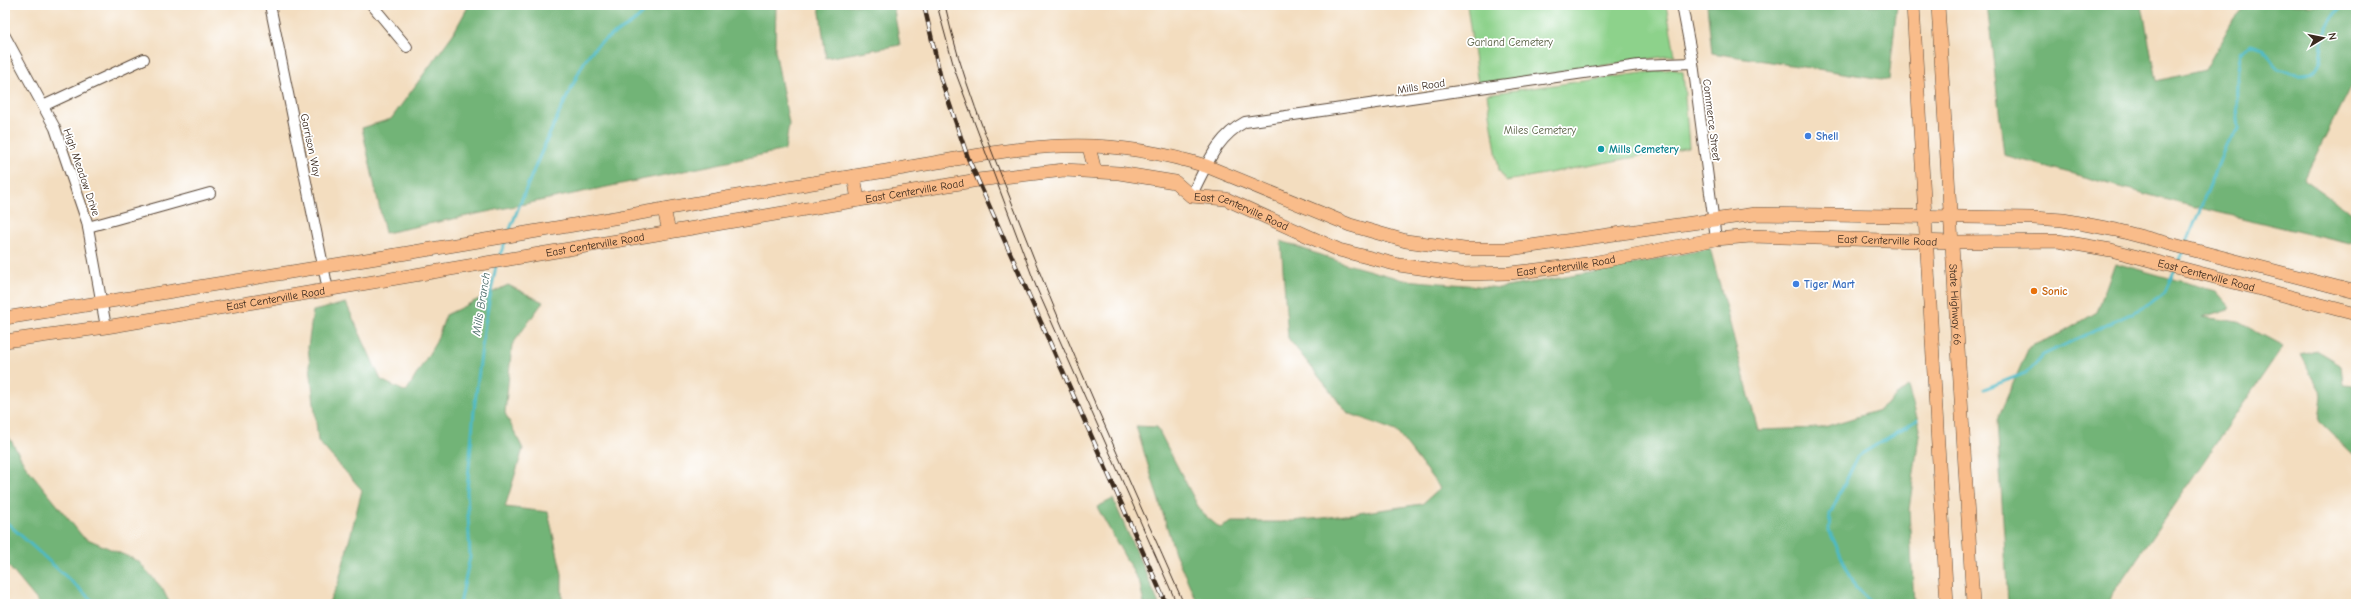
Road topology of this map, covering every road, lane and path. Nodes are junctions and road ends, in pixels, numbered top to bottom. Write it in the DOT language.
graph roads {
  1 [pos="270,5"];
  2 [pos="1682,5"];
  3 [pos="1913,5"];
  4 [pos="1938,5"];
  5 [pos="374,6"];
  6 [pos="5,36"];
  7 [pos="407,47"];
  8 [pos="144,58"];
  9 [pos="1693,63"];
  10 [pos="43,106"];
  11 [pos="1089,147"];
  12 [pos="1206,166"];
  13 [pos="1095,171"];
  14 [pos="854,176"];
  15 [pos="210,193"];
  16 [pos="1191,196"];
  17 [pos="858,200"];
  18 [pos="664,209"];
  19 [pos="1924,216"];
  20 [pos="1950,217"];
  21 [pos="1713,220"];
  22 [pos="88,227"];
  23 [pos="669,232"];
  24 [pos="1716,240"];
  25 [pos="1926,241"];
  26 [pos="1952,242"];
  27 [pos="323,266"];
  28 [pos="328,290"];
  29 [pos="2356,292"];
  30 [pos="101,303"];
  31 [pos="2356,314"];
  32 [pos="5,318"];
  33 [pos="106,327"];
  34 [pos="5,341"];
  35 [pos="1947,604"];
  36 [pos="1973,604"];
  1 -- 27 [label="street, Garrison Way"];
  2 -- 9 [label="street, Commerce Street"];
  3 -- 19 [label="main road"];
  4 -- 20 [label="main road, State Highway 66"];
  5 -- 7 [label="street"];
  6 -- 10 [label="street, High Meadow Drive"];
  8 -- 10 [label="street"];
  9 -- 12 [label="street, Mills Road"];
  9 -- 21 [label="street, Commerce Street"];
  10 -- 22 [label="street, High Meadow Drive"];
  11 -- 12 [label="main road, East Centerville Road"];
  11 -- 13 [label="main road"];
  11 -- 14 [label="main road, East Centerville Road"];
  12 -- 16 [label="street, Mills Road"];
  12 -- 21 [label="main road, East Centerville Road"];
  13 -- 16 [label="main road, East Centerville Road"];
  13 -- 17 [label="main road, East Centerville Road"];
  14 -- 17 [label="main road"];
  14 -- 18 [label="main road, East Centerville Road"];
  15 -- 22 [label="street"];
  16 -- 24 [label="main road, East Centerville Road"];
  17 -- 23 [label="main road, East Centerville Road"];
  18 -- 23 [label="main road"];
  18 -- 27 [label="main road, East Centerville Road"];
  19 -- 20 [label="main road, East Centerville Road"];
  19 -- 21 [label="main road, East Centerville Road"];
  19 -- 25 [label="main road"];
  20 -- 26 [label="main road, State Highway 66"];
  20 -- 29 [label="main road, East Centerville Road"];
  21 -- 24 [label="street, Commerce Street"];
  22 -- 30 [label="street, High Meadow Drive"];
  23 -- 28 [label="main road, East Centerville Road"];
  24 -- 25 [label="main road, East Centerville Road"];
  25 -- 26 [label="main road, East Centerville Road"];
  25 -- 35 [label="main road"];
  26 -- 31 [label="main road, East Centerville Road"];
  26 -- 36 [label="main road, State Highway 66"];
  27 -- 28 [label="street, Garrison Way"];
  27 -- 30 [label="main road, East Centerville Road"];
  28 -- 33 [label="main road, East Centerville Road"];
  30 -- 32 [label="main road, East Centerville Road"];
  30 -- 33 [label="street, High Meadow Drive"];
  33 -- 34 [label="main road, East Centerville Road"];
}
